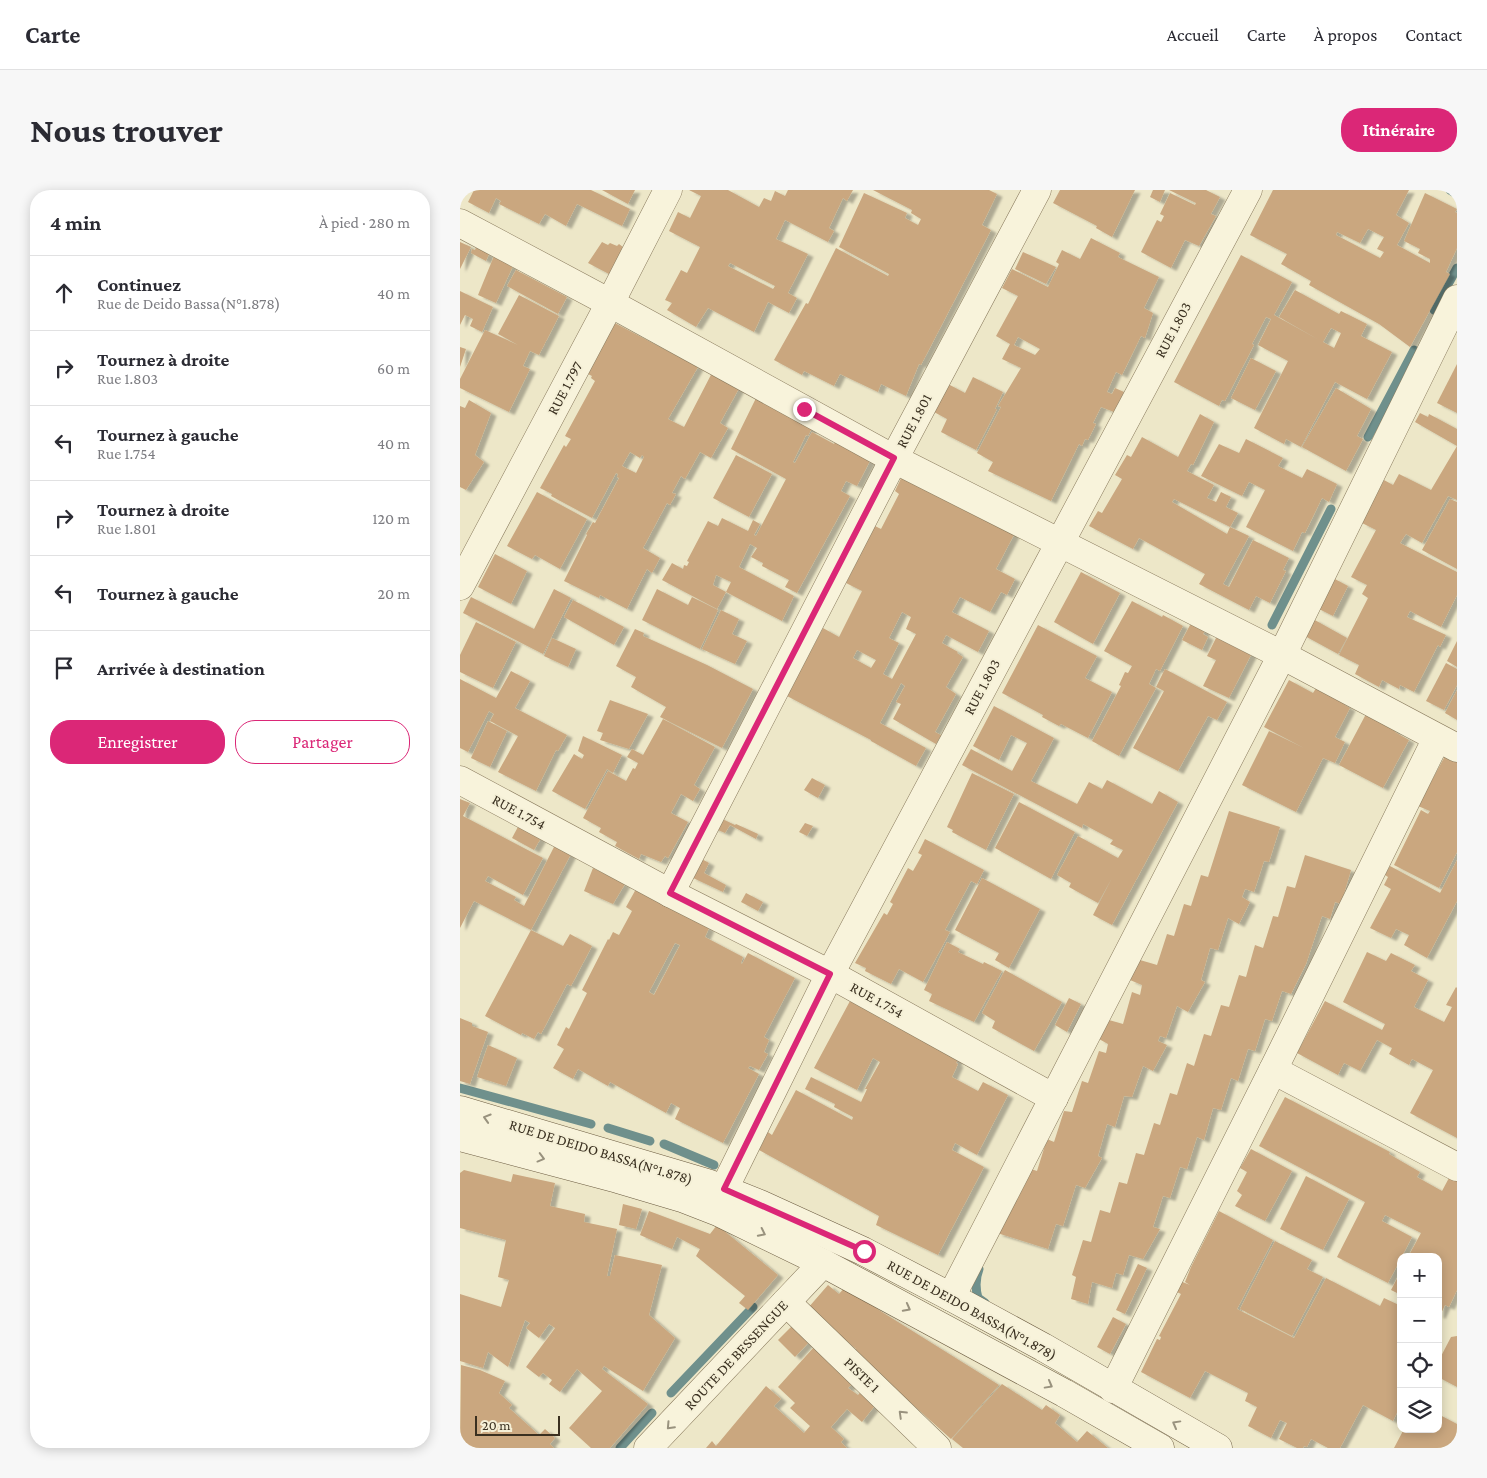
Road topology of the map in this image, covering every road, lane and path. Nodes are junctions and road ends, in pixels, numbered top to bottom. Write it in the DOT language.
graph roads {
  1 [pos="668,190"];
  2 [pos="1037,190"];
  3 [pos="1248,190"];
  4 [pos="460,223"];
  5 [pos="1457,299"];
  6 [pos="610,303"];
  7 [pos="894,458"];
  8 [pos="1059,542"];
  9 [pos="460,586"];
  10 [pos="1282,655"];
  11 [pos="1447,743"];
  12 [pos="460,780"];
  13 [pos="670,893"];
  14 [pos="830,974"];
  15 [pos="1273,1070"];
  16 [pos="1054,1098"];
  17 [pos="460,1110"];
  18 [pos="460,1137"];
  19 [pos="1457,1167"];
  20 [pos="724,1189"];
  21 [pos="823,1263"];
  22 [pos="951,1297"];
  23 [pos="786,1302"];
  24 [pos="1113,1389"];
  25 [pos="923,1444"];
  26 [pos="648,1448"];
  27 [pos="1160,1448"];
  28 [pos="1218,1448"];
  1 -- 6 [label="street, RUE 1.797"];
  2 -- 7 [label="street, RUE 1.801"];
  3 -- 8 [label="street, RUE 1.803"];
  4 -- 6 [label="street"];
  5 -- 10 [label="street"];
  6 -- 7 [label="street"];
  6 -- 9 [label="street, RUE 1.797"];
  7 -- 8 [label="street"];
  7 -- 13 [label="street, RUE 1.801"];
  8 -- 10 [label="street"];
  8 -- 14 [label="street, RUE 1.803"];
  10 -- 11 [label="street"];
  10 -- 16 [label="street"];
  11 -- 15 [label="street"];
  12 -- 13 [label="street, RUE 1.754"];
  13 -- 14 [label="street, RUE 1.754"];
  14 -- 16 [label="street, RUE 1.754"];
  14 -- 20 [label="street, RUE 1.803"];
  15 -- 19 [label="street"];
  15 -- 24 [label="street"];
  16 -- 22 [label="street"];
  20 -- 17 [label="street, RUE DE DEIDO BASSA(N°1.878), one-way"];
  18 -- 21 [label="street, RUE DE DEIDO BASSA(N°1.878), one-way"];
  20 -- 22 [label="street, RUE DE DEIDO BASSA(N°1.878)"];
  21 -- 23 [label="street, ROUTE DE BESSENGUE"];
  21 -- 27 [label="street, RUE DE DEIDO BASSA(N°1.878), one-way"];
  22 -- 24 [label="street, RUE DE DEIDO BASSA(N°1.878)"];
  25 -- 23 [label="street, PISTE 1, one-way"];
  23 -- 26 [label="street, ROUTE DE BESSENGUE, one-way"];
  28 -- 24 [label="street, RUE DE DEIDO BASSA(N°1.878), one-way"];
}
